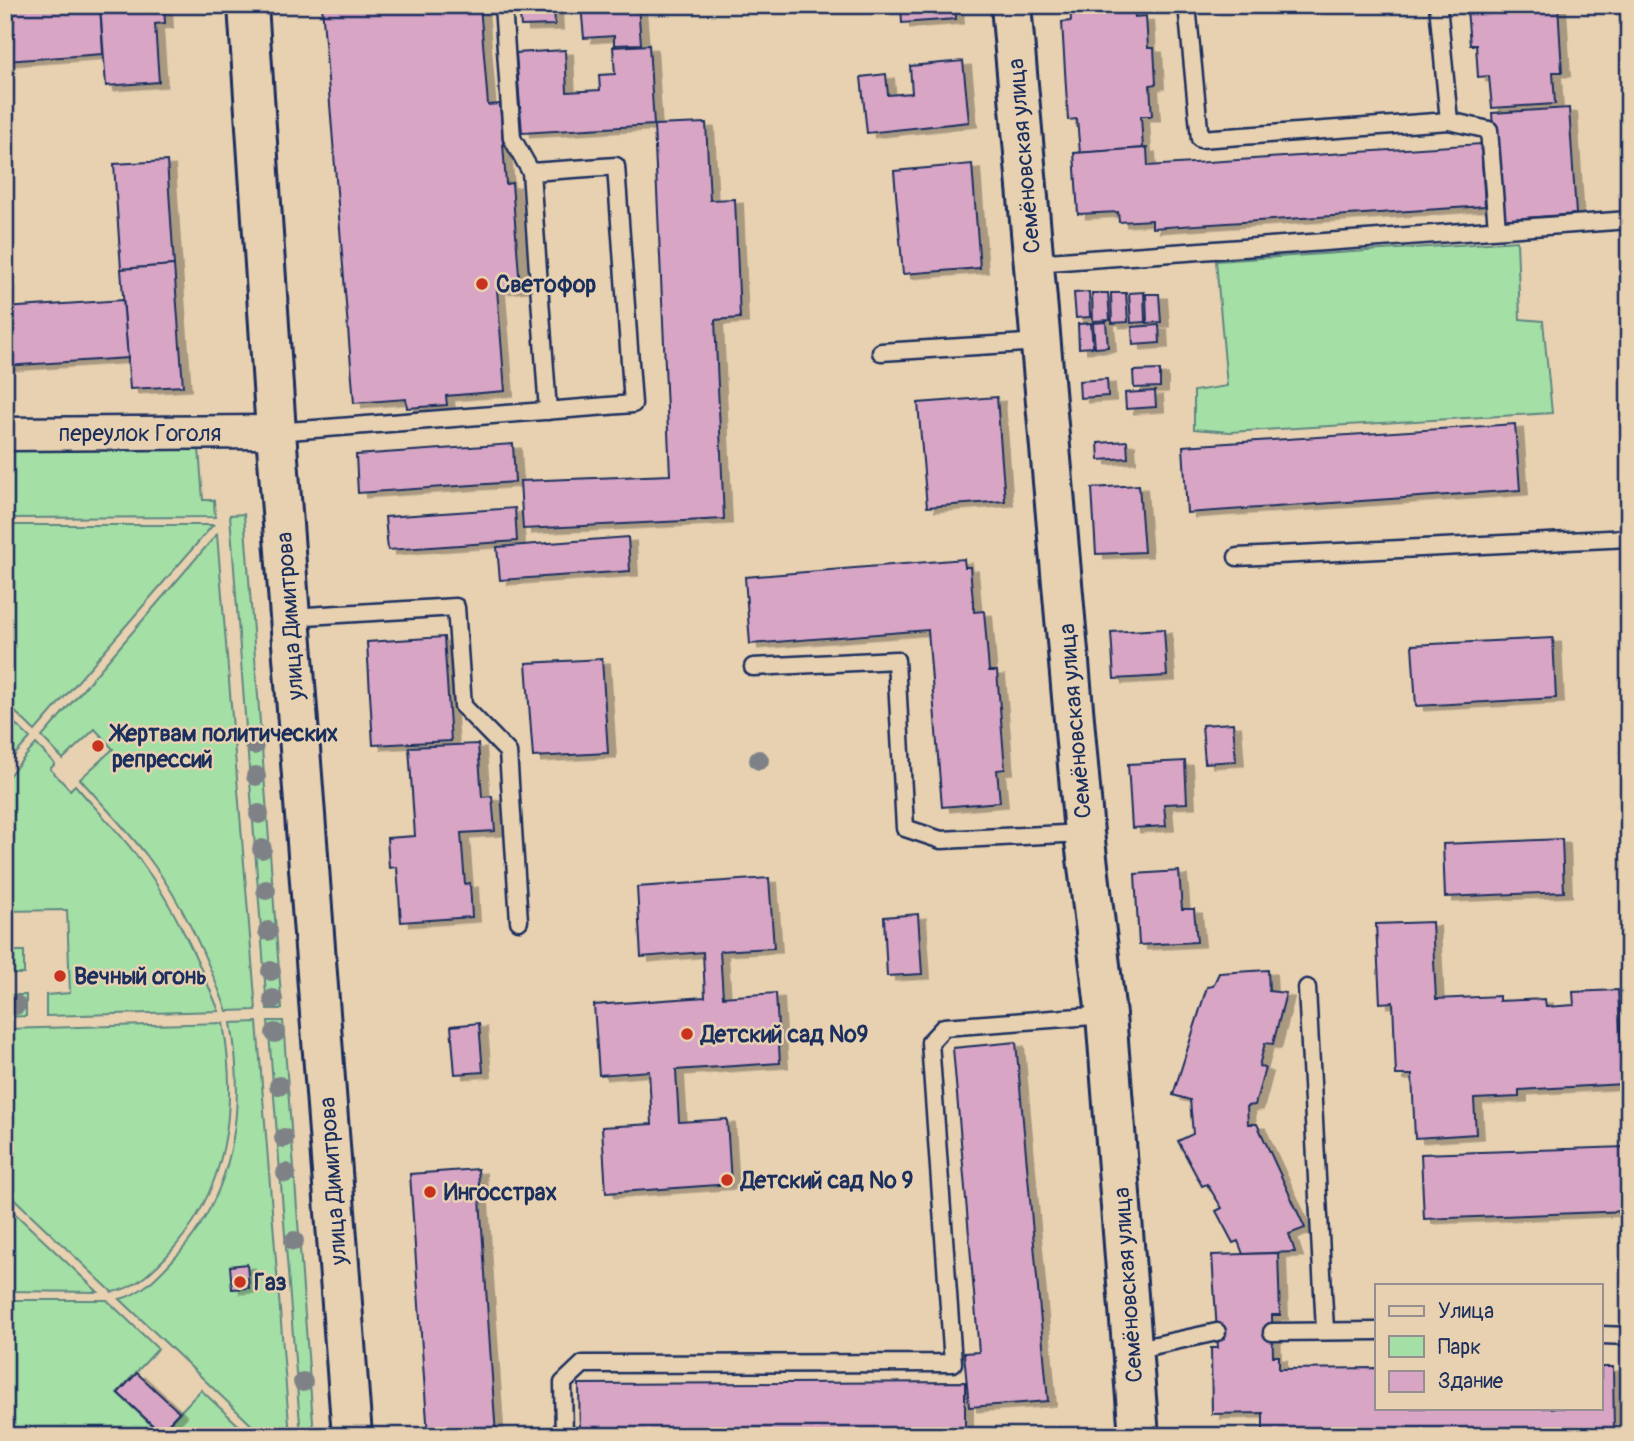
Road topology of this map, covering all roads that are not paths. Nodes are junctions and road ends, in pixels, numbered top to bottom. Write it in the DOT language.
graph roads {
  1 [pos="248,5"];
  2 [pos="503,5"];
  3 [pos="1011,5"];
  4 [pos="1187,5"];
  5 [pos="1438,5"];
  6 [pos="1449,121"];
  7 [pos="531,172"];
  8 [pos="1629,220"];
  9 [pos="1497,229"];
  10 [pos="1034,263"];
  11 [pos="1041,342"];
  12 [pos="881,352"];
  13 [pos="548,411"];
  14 [pos="276,432"];
  15 [pos="5,434"];
  16 [pos="1629,538"];
  17 [pos="1237,558"];
  18 [pos="290,617"];
  19 [pos="753,667"];
  20 [pos="1084,833"];
  21 [pos="519,920"];
  22 [pos="1307,988"];
  23 [pos="1106,1015"];
  24 [pos="1325,1330"];
  25 [pos="1375,1331"];
  26 [pos="1217,1332"];
  27 [pos="1272,1332"];
  28 [pos="1602,1335"];
  29 [pos="1629,1336"];
  30 [pos="1133,1350"];
  31 [pos="352,1436"];
  32 [pos="564,1436"];
  33 [pos="1139,1436"];
  1 -- 14 [label="street, улица Димитрова"];
  2 -- 7 [label="lane"];
  3 -- 10 [label="street, Семёновская улица"];
  4 -- 6 [label="lane"];
  5 -- 6 [label="lane"];
  6 -- 9 [label="lane"];
  7 -- 13 [label="lane"];
  7 -- 13 [label="lane"];
  8 -- 9 [label="lane"];
  9 -- 10 [label="lane"];
  10 -- 11 [label="street, Семёновская улица"];
  11 -- 12 [label="lane"];
  11 -- 20 [label="street, Семёновская улица"];
  13 -- 14 [label="lane"];
  14 -- 15 [label="street, переулок Гоголя"];
  14 -- 18 [label="street, улица Димитрова"];
  16 -- 17 [label="lane"];
  18 -- 21 [label="lane"];
  18 -- 31 [label="street, улица Димитрова"];
  19 -- 20 [label="lane"];
  20 -- 23 [label="street, Семёновская улица"];
  22 -- 24 [label="lane"];
  23 -- 30 [label="street, Семёновская улица"];
  23 -- 32 [label="lane"];
  24 -- 25 [label="lane"];
  24 -- 27 [label="lane"];
  26 -- 30 [label="lane"];
  28 -- 29 [label="lane"];
  30 -- 33 [label="street, Семёновская улица"];
}
